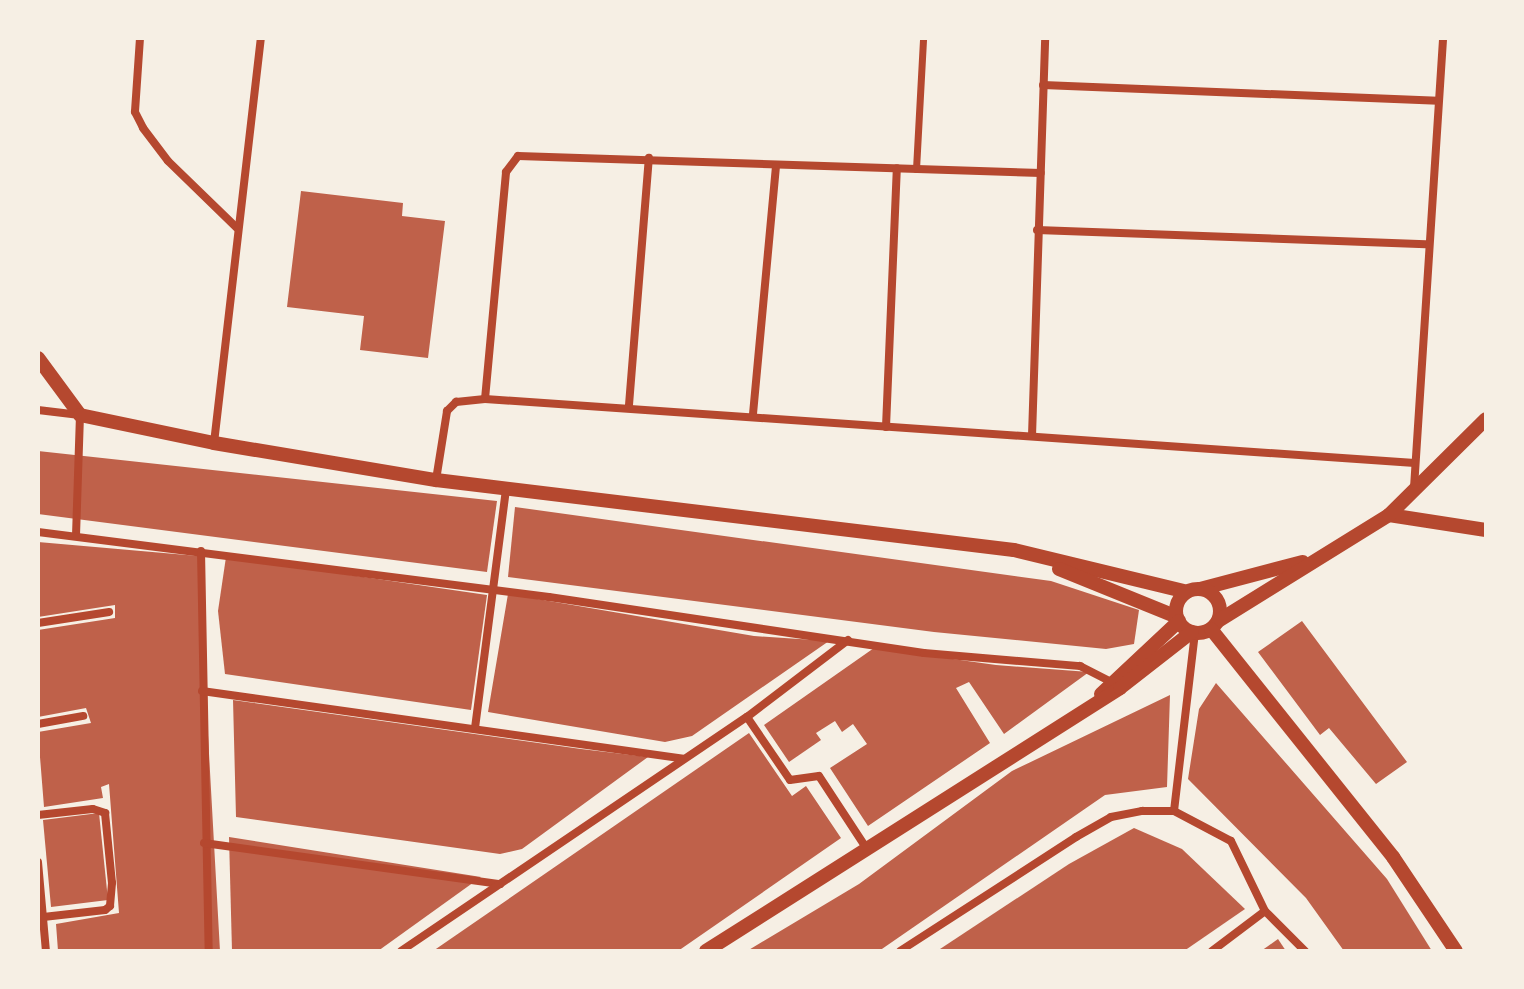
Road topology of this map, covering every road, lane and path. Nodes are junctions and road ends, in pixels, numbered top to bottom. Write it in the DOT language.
graph roads {
  1 [pos="140,38"];
  2 [pos="248,38"];
  3 [pos="923,38"];
  4 [pos="1045,38"];
  5 [pos="1443,38"];
  6 [pos="260,39"];
  7 [pos="1043,85"];
  8 [pos="1438,101"];
  9 [pos="649,158"];
  10 [pos="776,166"];
  11 [pos="897,168"];
  12 [pos="916,169"];
  13 [pos="1041,173"];
  14 [pos="237,228"];
  15 [pos="1037,230"];
  16 [pos="1426,244"];
  17 [pos="38,358"];
  18 [pos="485,399"];
  19 [pos="629,405"];
  20 [pos="38,410"];
  21 [pos="753,414"];
  22 [pos="80,415"];
  23 [pos="1486,419"];
  24 [pos="886,427"];
  25 [pos="1032,436"];
  26 [pos="214,443"];
  27 [pos="1415,463"];
  28 [pos="436,480"];
  29 [pos="506,488"];
  30 [pos="1413,497"];
  31 [pos="1389,515"];
  32 [pos="1486,530"];
  33 [pos="38,532"];
  34 [pos="76,536"];
  35 [pos="1014,550"];
  36 [pos="201,551"];
  37 [pos="1318,558"];
  38 [pos="490,590"];
  39 [pos="1194,590"];
  40 [pos="109,612"];
  41 [pos="1178,619"];
  42 [pos="38,623"];
  43 [pos="1214,625"];
  44 [pos="1194,632"];
  45 [pos="848,640"];
  46 [pos="1116,685"];
  47 [pos="202,691"];
  48 [pos="83,716"];
  49 [pos="747,717"];
  50 [pos="38,724"];
  51 [pos="475,728"];
  52 [pos="684,759"];
  53 [pos="1174,811"];
  54 [pos="38,815"];
  55 [pos="204,843"];
  56 [pos="865,846"];
  57 [pos="38,862"];
  58 [pos="500,884"];
  59 [pos="1265,911"];
  60 [pos="43,917"];
  61 [pos="46,951"];
  62 [pos="209,951"];
  63 [pos="401,951"];
  64 [pos="706,951"];
  65 [pos="900,951"];
  66 [pos="1212,951"];
  67 [pos="1305,951"];
  68 [pos="1456,951"];
  1 -- 14 [label="street"];
  2 -- 6 [label="street"];
  3 -- 12 [label="street"];
  4 -- 7 [label="street"];
  5 -- 8 [label="street"];
  6 -- 14 [label="street"];
  7 -- 8 [label="street"];
  7 -- 13 [label="street"];
  8 -- 16 [label="street"];
  9 -- 10 [label="street"];
  9 -- 18 [label="street"];
  9 -- 19 [label="street"];
  10 -- 11 [label="street"];
  10 -- 21 [label="street"];
  11 -- 12 [label="street"];
  11 -- 24 [label="street"];
  12 -- 13 [label="street"];
  13 -- 15 [label="street"];
  14 -- 26 [label="street"];
  15 -- 16 [label="street"];
  15 -- 25 [label="street"];
  16 -- 27 [label="street"];
  17 -- 22 [label="street"];
  18 -- 19 [label="street"];
  18 -- 28 [label="street"];
  19 -- 21 [label="street"];
  20 -- 22 [label="street"];
  21 -- 24 [label="street"];
  22 -- 26 [label="street"];
  22 -- 34 [label="street"];
  23 -- 30 [label="street"];
  24 -- 25 [label="street"];
  25 -- 27 [label="street"];
  26 -- 28 [label="street"];
  27 -- 30 [label="street"];
  28 -- 29 [label="street"];
  29 -- 35 [label="street"];
  29 -- 38 [label="street"];
  30 -- 31 [label="street"];
  31 -- 32 [label="street"];
  31 -- 37 [label="street"];
  33 -- 34 [label="street"];
  34 -- 36 [label="street"];
  35 -- 39 [label="street"];
  35 -- 41 [label="street"];
  36 -- 38 [label="street"];
  36 -- 47 [label="street"];
  37 -- 39 [label="street"];
  37 -- 43 [label="street"];
  38 -- 45 [label="street"];
  38 -- 51 [label="street"];
  39 -- 41 [label="street"];
  39 -- 43 [label="street"];
  40 -- 42 [label="street"];
  41 -- 44 [label="street"];
  41 -- 46 [label="street"];
  43 -- 44 [label="street"];
  43 -- 68 [label="street"];
  44 -- 46 [label="street"];
  44 -- 53 [label="street"];
  45 -- 46 [label="street"];
  45 -- 49 [label="street"];
  46 -- 56 [label="street"];
  47 -- 51 [label="street"];
  47 -- 55 [label="street"];
  48 -- 50 [label="street"];
  49 -- 52 [label="street"];
  49 -- 56 [label="street"];
  51 -- 52 [label="street"];
  52 -- 58 [label="street"];
  53 -- 59 [label="street"];
  53 -- 65 [label="street"];
  54 -- 60 [label="street"];
  55 -- 58 [label="street"];
  55 -- 62 [label="street"];
  56 -- 64 [label="street"];
  57 -- 60 [label="street"];
  58 -- 63 [label="street"];
  59 -- 66 [label="street"];
  59 -- 67 [label="street"];
  60 -- 61 [label="street"];
}
